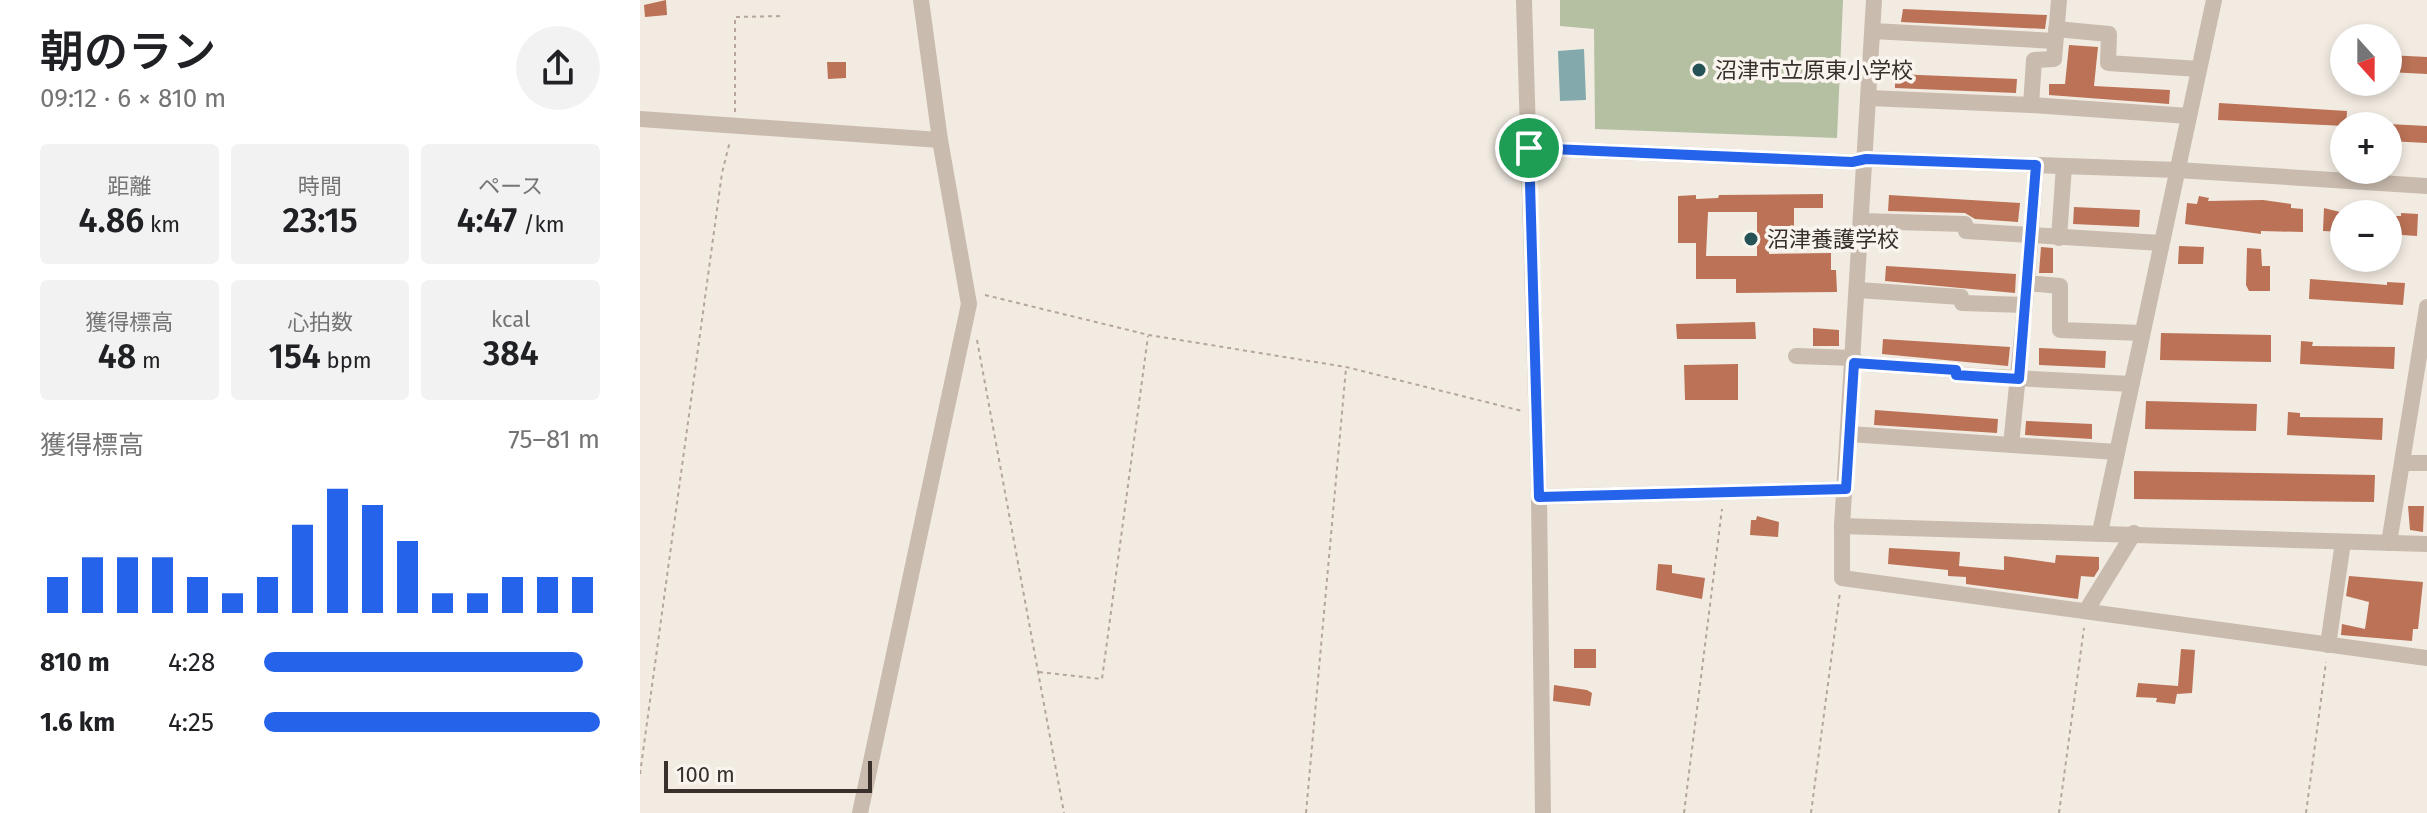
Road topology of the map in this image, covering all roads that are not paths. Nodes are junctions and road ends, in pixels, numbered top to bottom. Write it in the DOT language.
graph roads {
  1 [pos="921,0"];
  2 [pos="1524,0"];
  3 [pos="1874,0"];
  4 [pos="2059,0"];
  5 [pos="2214,0"];
  6 [pos="1873,31"];
  7 [pos="2056,35"];
  8 [pos="2199,69"];
  9 [pos="1869,98"];
  10 [pos="2031,105"];
  11 [pos="2189,116"];
  12 [pos="640,119"];
  13 [pos="940,140"];
  14 [pos="1529,148"];
  15 [pos="1866,159"];
  16 [pos="2036,165"];
  17 [pos="2064,166"];
  18 [pos="2177,170"];
  19 [pos="2427,186"];
  20 [pos="1862,221"];
  21 [pos="2030,234"];
  22 [pos="2059,238"];
  23 [pos="2161,243"];
  24 [pos="2027,283"];
  25 [pos="1858,290"];
  26 [pos="2025,305"];
  27 [pos="2426,315"];
  28 [pos="2142,333"];
  29 [pos="1796,356"];
  30 [pos="1854,361"];
  31 [pos="2019,379"];
  32 [pos="2131,384"];
  33 [pos="2421,391"];
  34 [pos="1849,434"];
  35 [pos="2011,445"];
  36 [pos="2117,452"];
  37 [pos="2404,463"];
  38 [pos="2427,463"];
  39 [pos="1846,489"];
  40 [pos="1539,497"];
  41 [pos="1842,526"];
  42 [pos="2100,532"];
  43 [pos="2134,533"];
  44 [pos="2343,542"];
  45 [pos="2389,543"];
  46 [pos="2427,544"];
  47 [pos="2086,611"];
  48 [pos="2328,645"];
  49 [pos="2427,658"];
  50 [pos="860,813"];
  51 [pos="1543,813"];
  1 -- 13 [label="street"];
  2 -- 14 [label="street"];
  3 -- 6 [label="street"];
  4 -- 7 [label="street"];
  5 -- 8 [label="street"];
  6 -- 7 [label="street"];
  6 -- 9 [label="street"];
  7 -- 8 [label="street"];
  7 -- 10 [label="street"];
  8 -- 11 [label="street"];
  9 -- 10 [label="street"];
  9 -- 15 [label="street"];
  10 -- 11 [label="street"];
  11 -- 18 [label="street"];
  12 -- 13 [label="street"];
  13 -- 50 [label="street"];
  14 -- 15 [label="street"];
  14 -- 40 [label="street"];
  15 -- 16 [label="street"];
  15 -- 20 [label="street"];
  16 -- 17 [label="street"];
  16 -- 21 [label="street"];
  17 -- 18 [label="street"];
  17 -- 22 [label="street"];
  18 -- 19 [label="street"];
  18 -- 23 [label="street"];
  20 -- 21 [label="street"];
  20 -- 25 [label="street"];
  21 -- 22 [label="street"];
  21 -- 24 [label="street"];
  22 -- 23 [label="street"];
  23 -- 28 [label="street"];
  24 -- 26 [label="street"];
  24 -- 28 [label="street"];
  25 -- 26 [label="street"];
  25 -- 30 [label="street"];
  26 -- 31 [label="street"];
  27 -- 33 [label="street"];
  28 -- 32 [label="street"];
  29 -- 30 [label="street"];
  30 -- 31 [label="street"];
  30 -- 34 [label="street"];
  31 -- 32 [label="street"];
  31 -- 35 [label="street"];
  32 -- 36 [label="street"];
  33 -- 37 [label="street"];
  34 -- 35 [label="street"];
  34 -- 39 [label="street"];
  35 -- 36 [label="street"];
  36 -- 42 [label="street"];
  37 -- 38 [label="street"];
  37 -- 45 [label="street"];
  39 -- 40 [label="street"];
  39 -- 41 [label="street"];
  40 -- 51 [label="street"];
  41 -- 42 [label="street"];
  41 -- 47 [label="street"];
  42 -- 43 [label="street"];
  43 -- 44 [label="street"];
  43 -- 47 [label="street"];
  44 -- 45 [label="street"];
  44 -- 48 [label="street"];
  45 -- 46 [label="street"];
  47 -- 48 [label="street"];
  48 -- 49 [label="street"];
}
